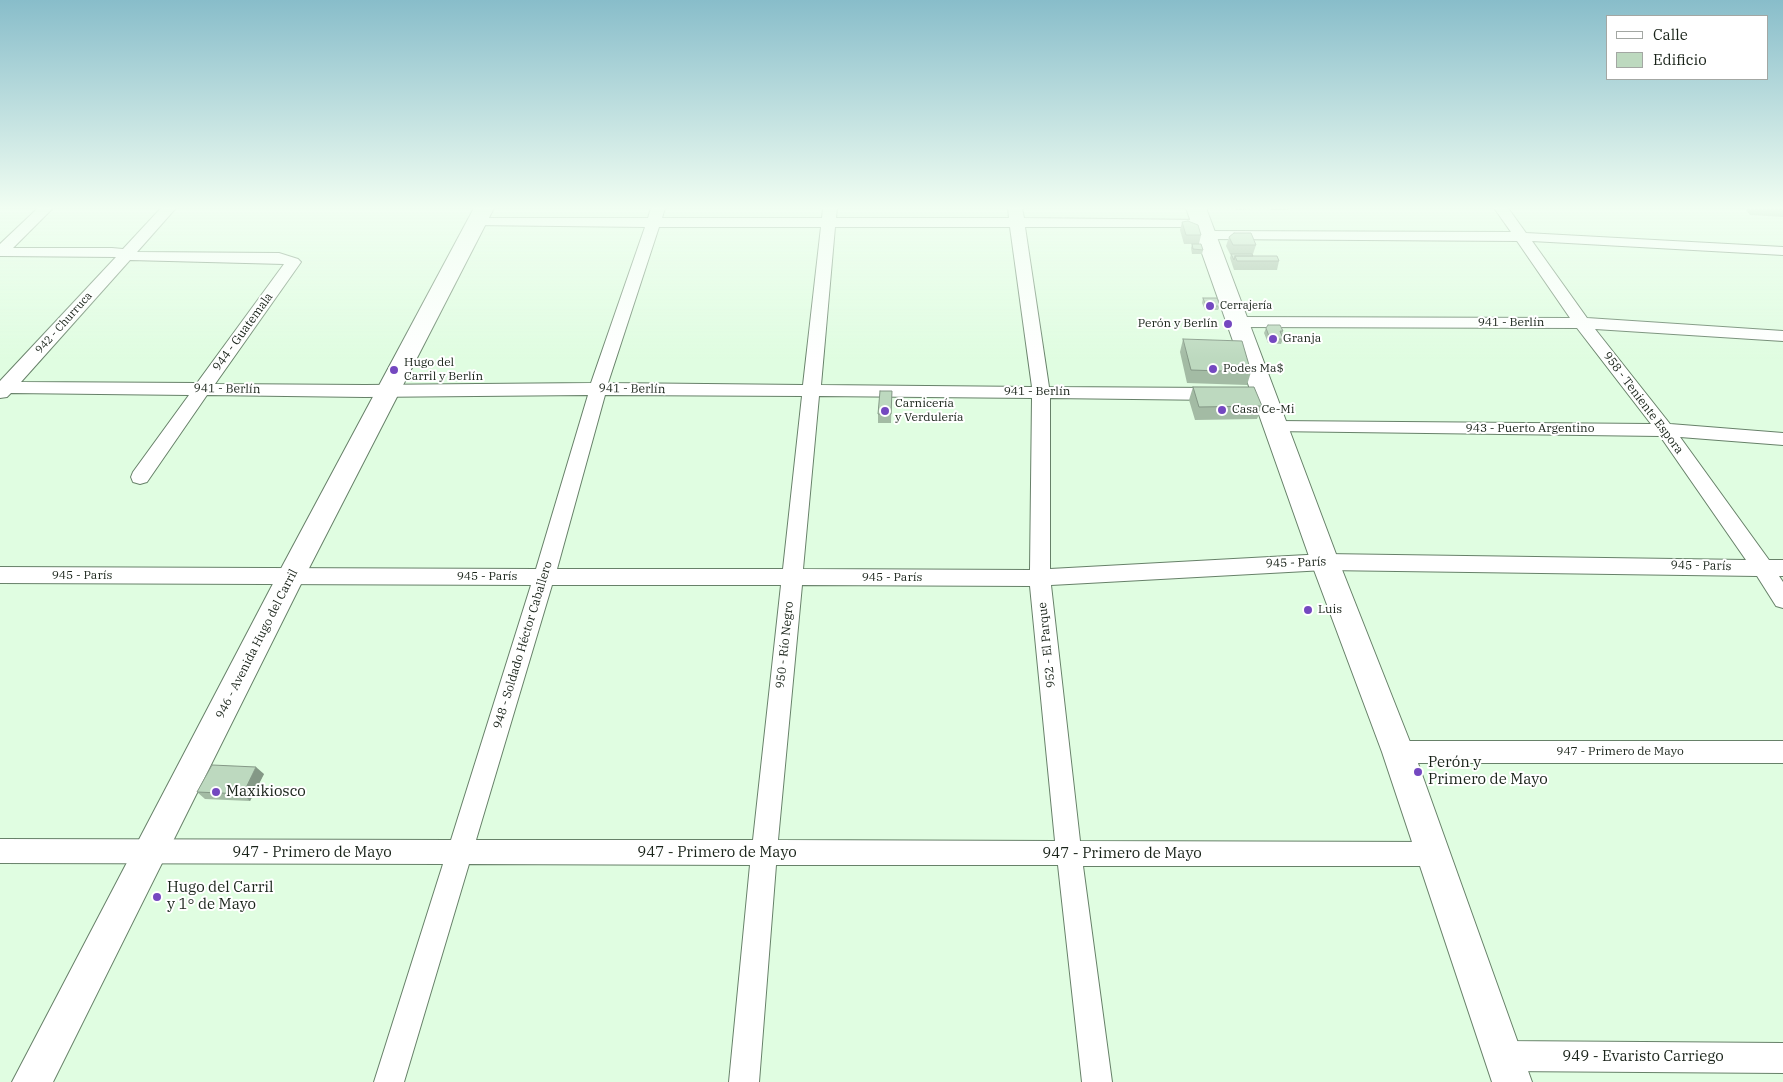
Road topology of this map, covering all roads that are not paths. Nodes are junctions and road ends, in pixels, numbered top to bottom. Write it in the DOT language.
graph roads {
  1 [pos="122,258"];
  2 [pos="281,258"];
  3 [pos="458,258"];
  4 [pos="641,258"];
  5 [pos="825,258"];
  6 [pos="1022,258"];
  7 [pos="1215,258"];
  8 [pos="1537,258"];
  9 [pos="1238,322"];
  10 [pos="1582,323"];
  11 [pos="1783,336"];
  12 [pos="2,389"];
  13 [pos="202,389"];
  14 [pos="390,389"];
  15 [pos="598,389"];
  16 [pos="812,391"];
  17 [pos="1041,392"];
  18 [pos="1248,394"];
  19 [pos="1277,428"];
  20 [pos="1665,430"];
  21 [pos="1783,439"];
  22 [pos="140,477"];
  23 [pos="1325,562"];
  24 [pos="1762,566"];
  25 [pos="1783,568"];
  26 [pos="0,576"];
  27 [pos="291,576"];
  28 [pos="544,577"];
  29 [pos="793,577"];
  30 [pos="1040,578"];
  31 [pos="1783,600"];
  32 [pos="1398,752"];
  33 [pos="1783,752"];
  34 [pos="0,852"];
  35 [pos="151,852"];
  36 [pos="764,853"];
  37 [pos="460,854"];
  38 [pos="1069,854"];
  39 [pos="1434,854"];
  40 [pos="1783,1058"];
  41 [pos="1508,1069"];
  42 [pos="32,1082"];
  43 [pos="389,1082"];
  44 [pos="744,1082"];
  45 [pos="1096,1082"];
  1 -- 12 [label="street, 942 - Churruca"];
  2 -- 13 [label="street, 944 - Guatemala"];
  3 -- 14 [label="main road, 946 - Avenida Hugo del Carril"];
  4 -- 15 [label="street, 948 - Soldado Héctor Caballero"];
  5 -- 16 [label="street, 950 - Río Negro"];
  6 -- 17 [label="street, 952 - El Parque"];
  7 -- 9 [label="main road"];
  8 -- 10 [label="street, 958 - Teniente Espora"];
  9 -- 10 [label="street, 941 - Berlín"];
  9 -- 18 [label="main road"];
  10 -- 11 [label="street, 941 - Berlín"];
  10 -- 20 [label="street, 958 - Teniente Espora"];
  12 -- 13 [label="street, 941 - Berlín"];
  13 -- 14 [label="street, 941 - Berlín"];
  13 -- 22 [label="street, 944 - Guatemala"];
  14 -- 15 [label="street, 941 - Berlín"];
  14 -- 27 [label="main road, 946 - Avenida Hugo del Carril"];
  15 -- 16 [label="street, 941 - Berlín"];
  15 -- 28 [label="street, 948 - Soldado Héctor Caballero"];
  16 -- 17 [label="street, 941 - Berlín"];
  16 -- 29 [label="street, 950 - Río Negro"];
  17 -- 18 [label="street, 941 - Berlín"];
  17 -- 30 [label="street, 952 - El Parque"];
  18 -- 19 [label="main road"];
  19 -- 20 [label="street, 943 - Puerto Argentino"];
  19 -- 23 [label="main road"];
  20 -- 21 [label="street, 943 - Puerto Argentino"];
  20 -- 24 [label="street, 958 - Teniente Espora"];
  23 -- 24 [label="street, 945 - París"];
  23 -- 30 [label="street, 945 - París"];
  23 -- 32 [label="main road"];
  24 -- 25 [label="street, 945 - París"];
  24 -- 31 [label="street, 958 - Teniente Espora"];
  26 -- 27 [label="street, 945 - París"];
  27 -- 28 [label="street, 945 - París"];
  27 -- 35 [label="main road, 946 - Avenida Hugo del Carril"];
  28 -- 29 [label="street, 945 - París"];
  28 -- 37 [label="street, 948 - Soldado Héctor Caballero"];
  29 -- 30 [label="street, 945 - París"];
  29 -- 36 [label="street, 950 - Río Negro"];
  30 -- 38 [label="street, 952 - El Parque"];
  32 -- 33 [label="street, 947 - Primero de Mayo"];
  32 -- 39 [label="main road"];
  34 -- 35 [label="street, 947 - Primero de Mayo"];
  35 -- 37 [label="street, 947 - Primero de Mayo"];
  35 -- 42 [label="main road, 946 - Avenida Hugo del Carril"];
  36 -- 37 [label="street, 947 - Primero de Mayo"];
  36 -- 38 [label="street, 947 - Primero de Mayo"];
  36 -- 44 [label="street, 950 - Río Negro"];
  37 -- 43 [label="street, 948 - Soldado Héctor Caballero"];
  38 -- 39 [label="street, 947 - Primero de Mayo"];
  38 -- 45 [label="street, 952 - El Parque"];
  39 -- 41 [label="main road"];
  40 -- 41 [label="street, 949 - Evaristo Carriego"];
}
